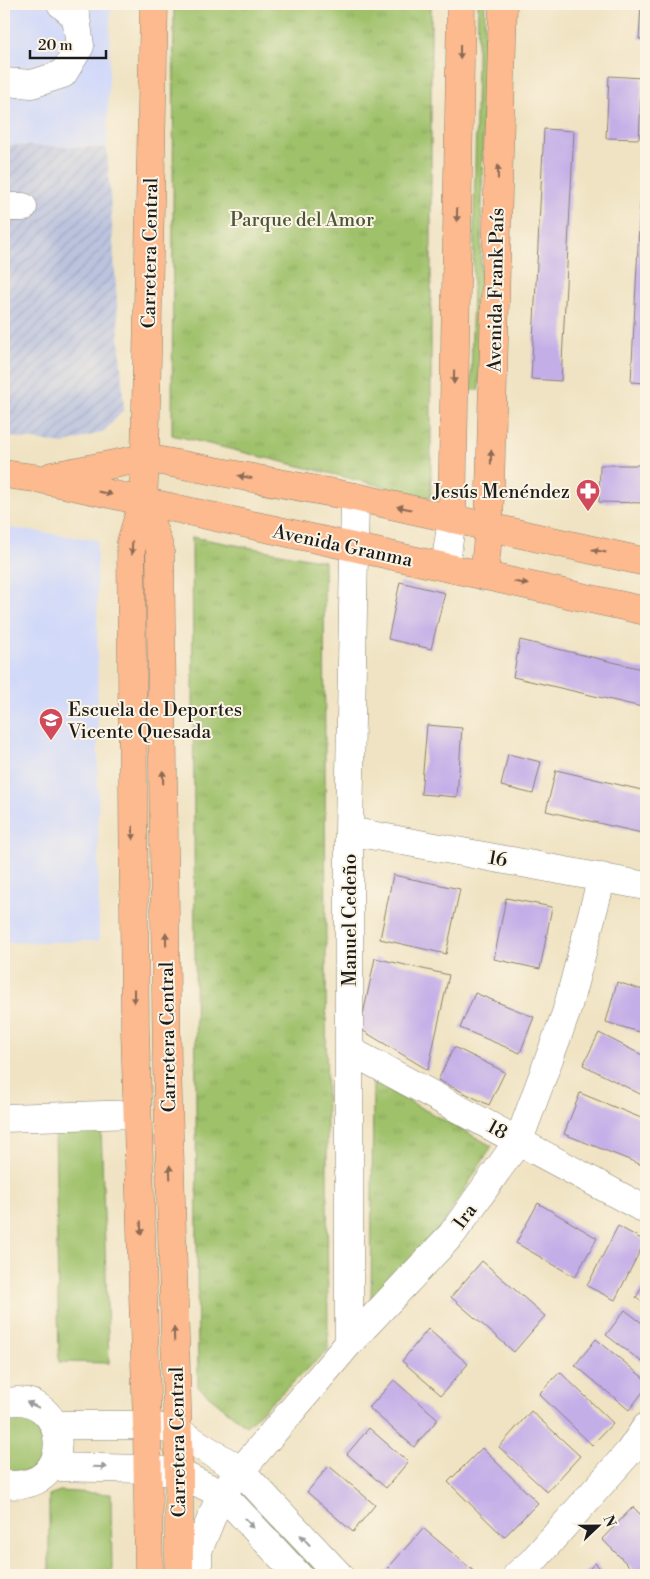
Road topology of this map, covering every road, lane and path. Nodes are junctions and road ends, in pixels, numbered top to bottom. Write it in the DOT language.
graph roads {
  1 [pos="61,4"];
  2 [pos="154,4"];
  3 [pos="461,4"];
  4 [pos="503,4"];
  5 [pos="4,82"];
  6 [pos="145,458"];
  7 [pos="4,474"];
  8 [pos="41,479"];
  9 [pos="354,497"];
  10 [pos="143,501"];
  11 [pos="452,519"];
  12 [pos="489,527"];
  13 [pos="354,547"];
  14 [pos="646,562"];
  15 [pos="445,567"];
  16 [pos="484,576"];
  17 [pos="646,611"];
  18 [pos="349,831"];
  19 [pos="602,876"];
  20 [pos="646,886"];
  21 [pos="349,1050"];
  22 [pos="138,1114"];
  23 [pos="4,1118"];
  24 [pos="519,1140"];
  25 [pos="646,1210"];
  26 [pos="349,1343"];
  27 [pos="4,1403"];
  28 [pos="54,1425"];
  29 [pos="147,1425"];
  30 [pos="646,1427"];
  31 [pos="177,1431"];
  32 [pos="51,1467"];
  33 [pos="148,1469"];
  34 [pos="240,1470"];
  35 [pos="179,1473"];
  36 [pos="4,1484"];
  37 [pos="221,1494"];
  38 [pos="149,1575"];
  39 [pos="179,1575"];
  40 [pos="198,1575"];
  41 [pos="298,1575"];
  42 [pos="338,1575"];
  43 [pos="517,1575"];
  1 -- 5 [label="street"];
  2 -- 6 [label="main road, Carretera Central"];
  3 -- 11 [label="main road, Avenida Frank País, one-way"];
  12 -- 4 [label="main road, Avenida Frank País, one-way"];
  6 -- 8 [label="main road, Avenida Granma"];
  9 -- 6 [label="main road, Avenida Granma, one-way"];
  6 -- 10 [label="main road, Carretera Central"];
  7 -- 8 [label="main road, Avenida Granma"];
  8 -- 10 [label="main road, Avenida Granma, one-way"];
  11 -- 9 [label="main road, Avenida Granma, one-way"];
  9 -- 13 [label="street, Manuel Cedeño"];
  10 -- 13 [label="main road, Avenida Granma"];
  10 -- 22 [label="main road, Carretera Central, one-way"];
  31 -- 10 [label="main road, Carretera Central, one-way"];
  11 -- 12 [label="main road, Avenida Granma"];
  11 -- 15 [label="street, Avenida Frank País"];
  14 -- 12 [label="main road, Avenida Granma, one-way"];
  12 -- 16 [label="main road, Avenida Frank País"];
  13 -- 15 [label="main road, Avenida Granma"];
  13 -- 18 [label="street, Manuel Cedeño"];
  15 -- 16 [label="main road, Avenida Granma"];
  16 -- 17 [label="main road, Avenida Granma, one-way"];
  18 -- 19 [label="street, 16"];
  18 -- 21 [label="street, Manuel Cedeño"];
  19 -- 20 [label="street, 16"];
  19 -- 24 [label="street, 1ra"];
  21 -- 24 [label="street, 18"];
  21 -- 26 [label="street, Manuel Cedeño"];
  22 -- 23 [label="street"];
  22 -- 29 [label="main road, Carretera Central, one-way"];
  24 -- 25 [label="street, 18"];
  24 -- 26 [label="street, 1ra"];
  26 -- 34 [label="street, 1ra"];
  28 -- 27 [label="street, one-way"];
  28 -- 29 [label="street"];
  28 -- 32 [label="street"];
  29 -- 31 [label="street"];
  29 -- 33 [label="main road, Carretera Central"];
  30 -- 43 [label="street"];
  31 -- 34 [label="street"];
  31 -- 35 [label="main road, Carretera Central"];
  32 -- 33 [label="street, one-way"];
  32 -- 36 [label="street"];
  33 -- 35 [label="street"];
  33 -- 38 [label="main road, Carretera Central"];
  34 -- 37 [label="street, 1ra"];
  42 -- 34 [label="street, one-way"];
  35 -- 37 [label="street"];
  35 -- 39 [label="main road, Carretera Central"];
  37 -- 40 [label="street, 1ra"];
  37 -- 41 [label="street, one-way"];
}
